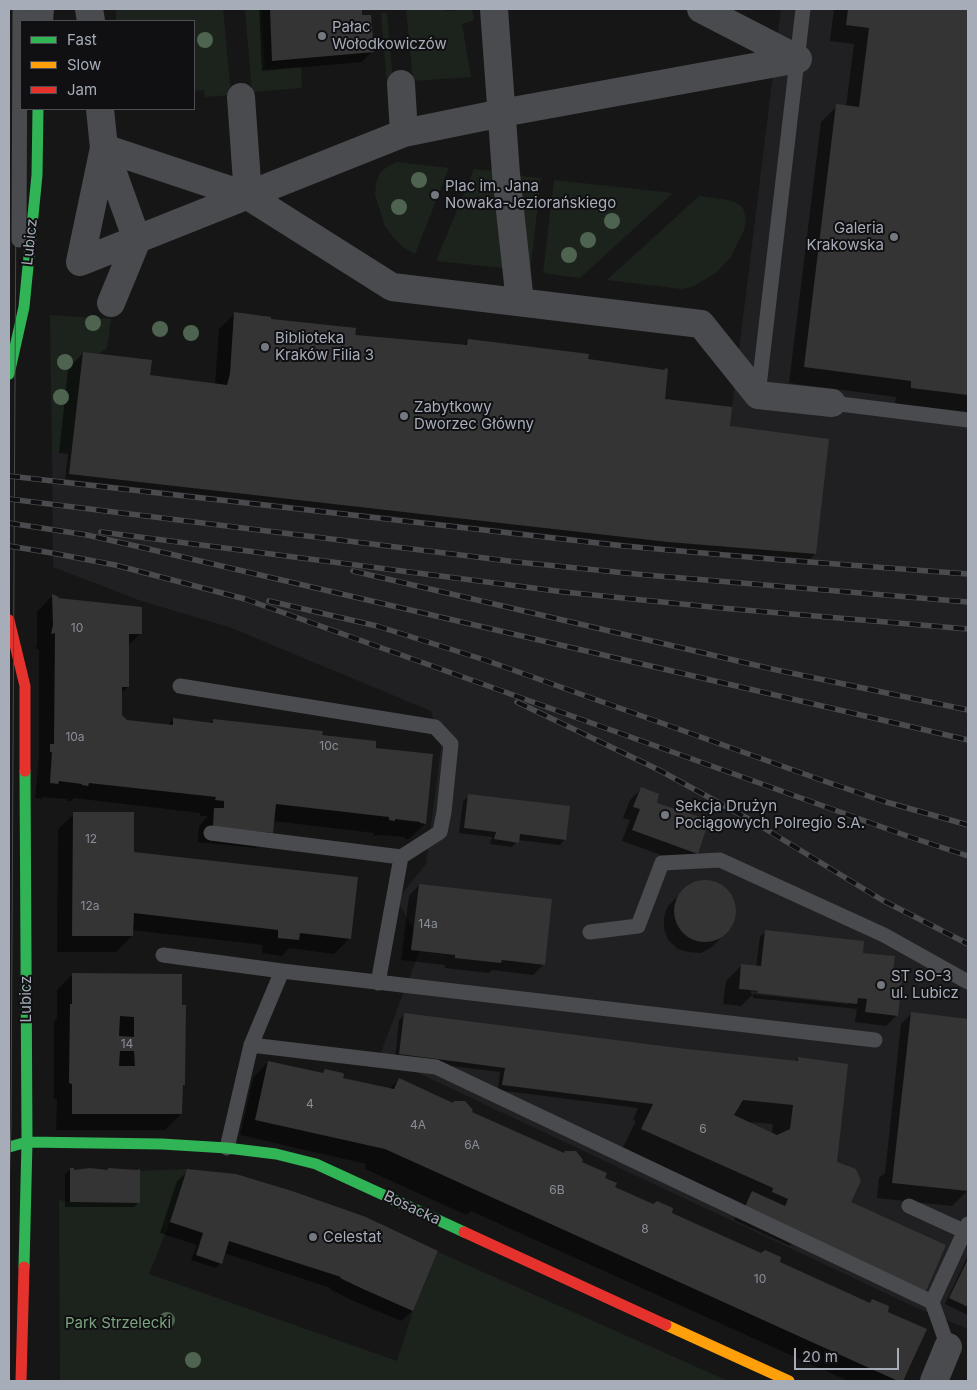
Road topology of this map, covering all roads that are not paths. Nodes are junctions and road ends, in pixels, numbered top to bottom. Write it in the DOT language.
graph roads {
  1 [pos="20,9"];
  2 [pos="494,9"];
  3 [pos="702,9"];
  4 [pos="803,9"];
  5 [pos="798,59"];
  6 [pos="401,84"];
  7 [pos="241,97"];
  8 [pos="38,110"];
  9 [pos="100,110"];
  10 [pos="502,113"];
  11 [pos="404,133"];
  12 [pos="104,148"];
  13 [pos="248,196"];
  14 [pos="137,240"];
  15 [pos="520,302"];
  16 [pos="111,303"];
  17 [pos="18,334"];
  18 [pos="9,374"];
  19 [pos="758,395"];
  20 [pos="832,403"];
  21 [pos="968,420"];
  22 [pos="9,620"];
  23 [pos="180,686"];
  24 [pos="211,833"];
  25 [pos="402,856"];
  26 [pos="590,932"];
  27 [pos="163,955"];
  28 [pos="282,972"];
  29 [pos="968,982"];
  30 [pos="378,983"];
  31 [pos="875,1040"];
  32 [pos="251,1045"];
  33 [pos="27,1142"];
  34 [pos="9,1147"];
  35 [pos="227,1148"];
  36 [pos="909,1206"];
  37 [pos="967,1230"];
  38 [pos="932,1302"];
  39 [pos="948,1347"];
  40 [pos="21,1381"];
  41 [pos="789,1381"];
  42 [pos="934,1381"];
  1 -- 17 [label="lane"];
  2 -- 10 [label="street"];
  3 -- 5 [label="street"];
  4 -- 5 [label="lane"];
  5 -- 10 [label="street"];
  5 -- 19 [label="lane"];
  6 -- 11 [label="street"];
  7 -- 13 [label="street"];
  8 -- 17 [label="street, Lubicz"];
  9 -- 12 [label="street"];
  10 -- 11 [label="street"];
  10 -- 15 [label="street"];
  11 -- 13 [label="street"];
  12 -- 13 [label="street"];
  12 -- 14 [label="street"];
  12 -- 14 [label="street"];
  13 -- 14 [label="street"];
  13 -- 15 [label="street"];
  14 -- 16 [label="street"];
  15 -- 19 [label="street"];
  17 -- 18 [label="street, Lubicz"];
  19 -- 20 [label="street"];
  20 -- 21 [label="lane"];
  22 -- 33 [label="street, Lubicz"];
  23 -- 25 [label="lane"];
  24 -- 25 [label="lane"];
  25 -- 30 [label="lane"];
  26 -- 29 [label="lane"];
  27 -- 28 [label="lane"];
  28 -- 30 [label="lane"];
  28 -- 32 [label="lane"];
  30 -- 31 [label="lane"];
  32 -- 35 [label="lane"];
  32 -- 38 [label="lane"];
  33 -- 34 [label="street, Bosacka"];
  33 -- 35 [label="street, Bosacka"];
  33 -- 40 [label="street, Lubicz"];
  35 -- 41 [label="street, Bosacka"];
  36 -- 37 [label="lane"];
  37 -- 38 [label="lane"];
  38 -- 39 [label="lane"];
  39 -- 42 [label="street"];
}
